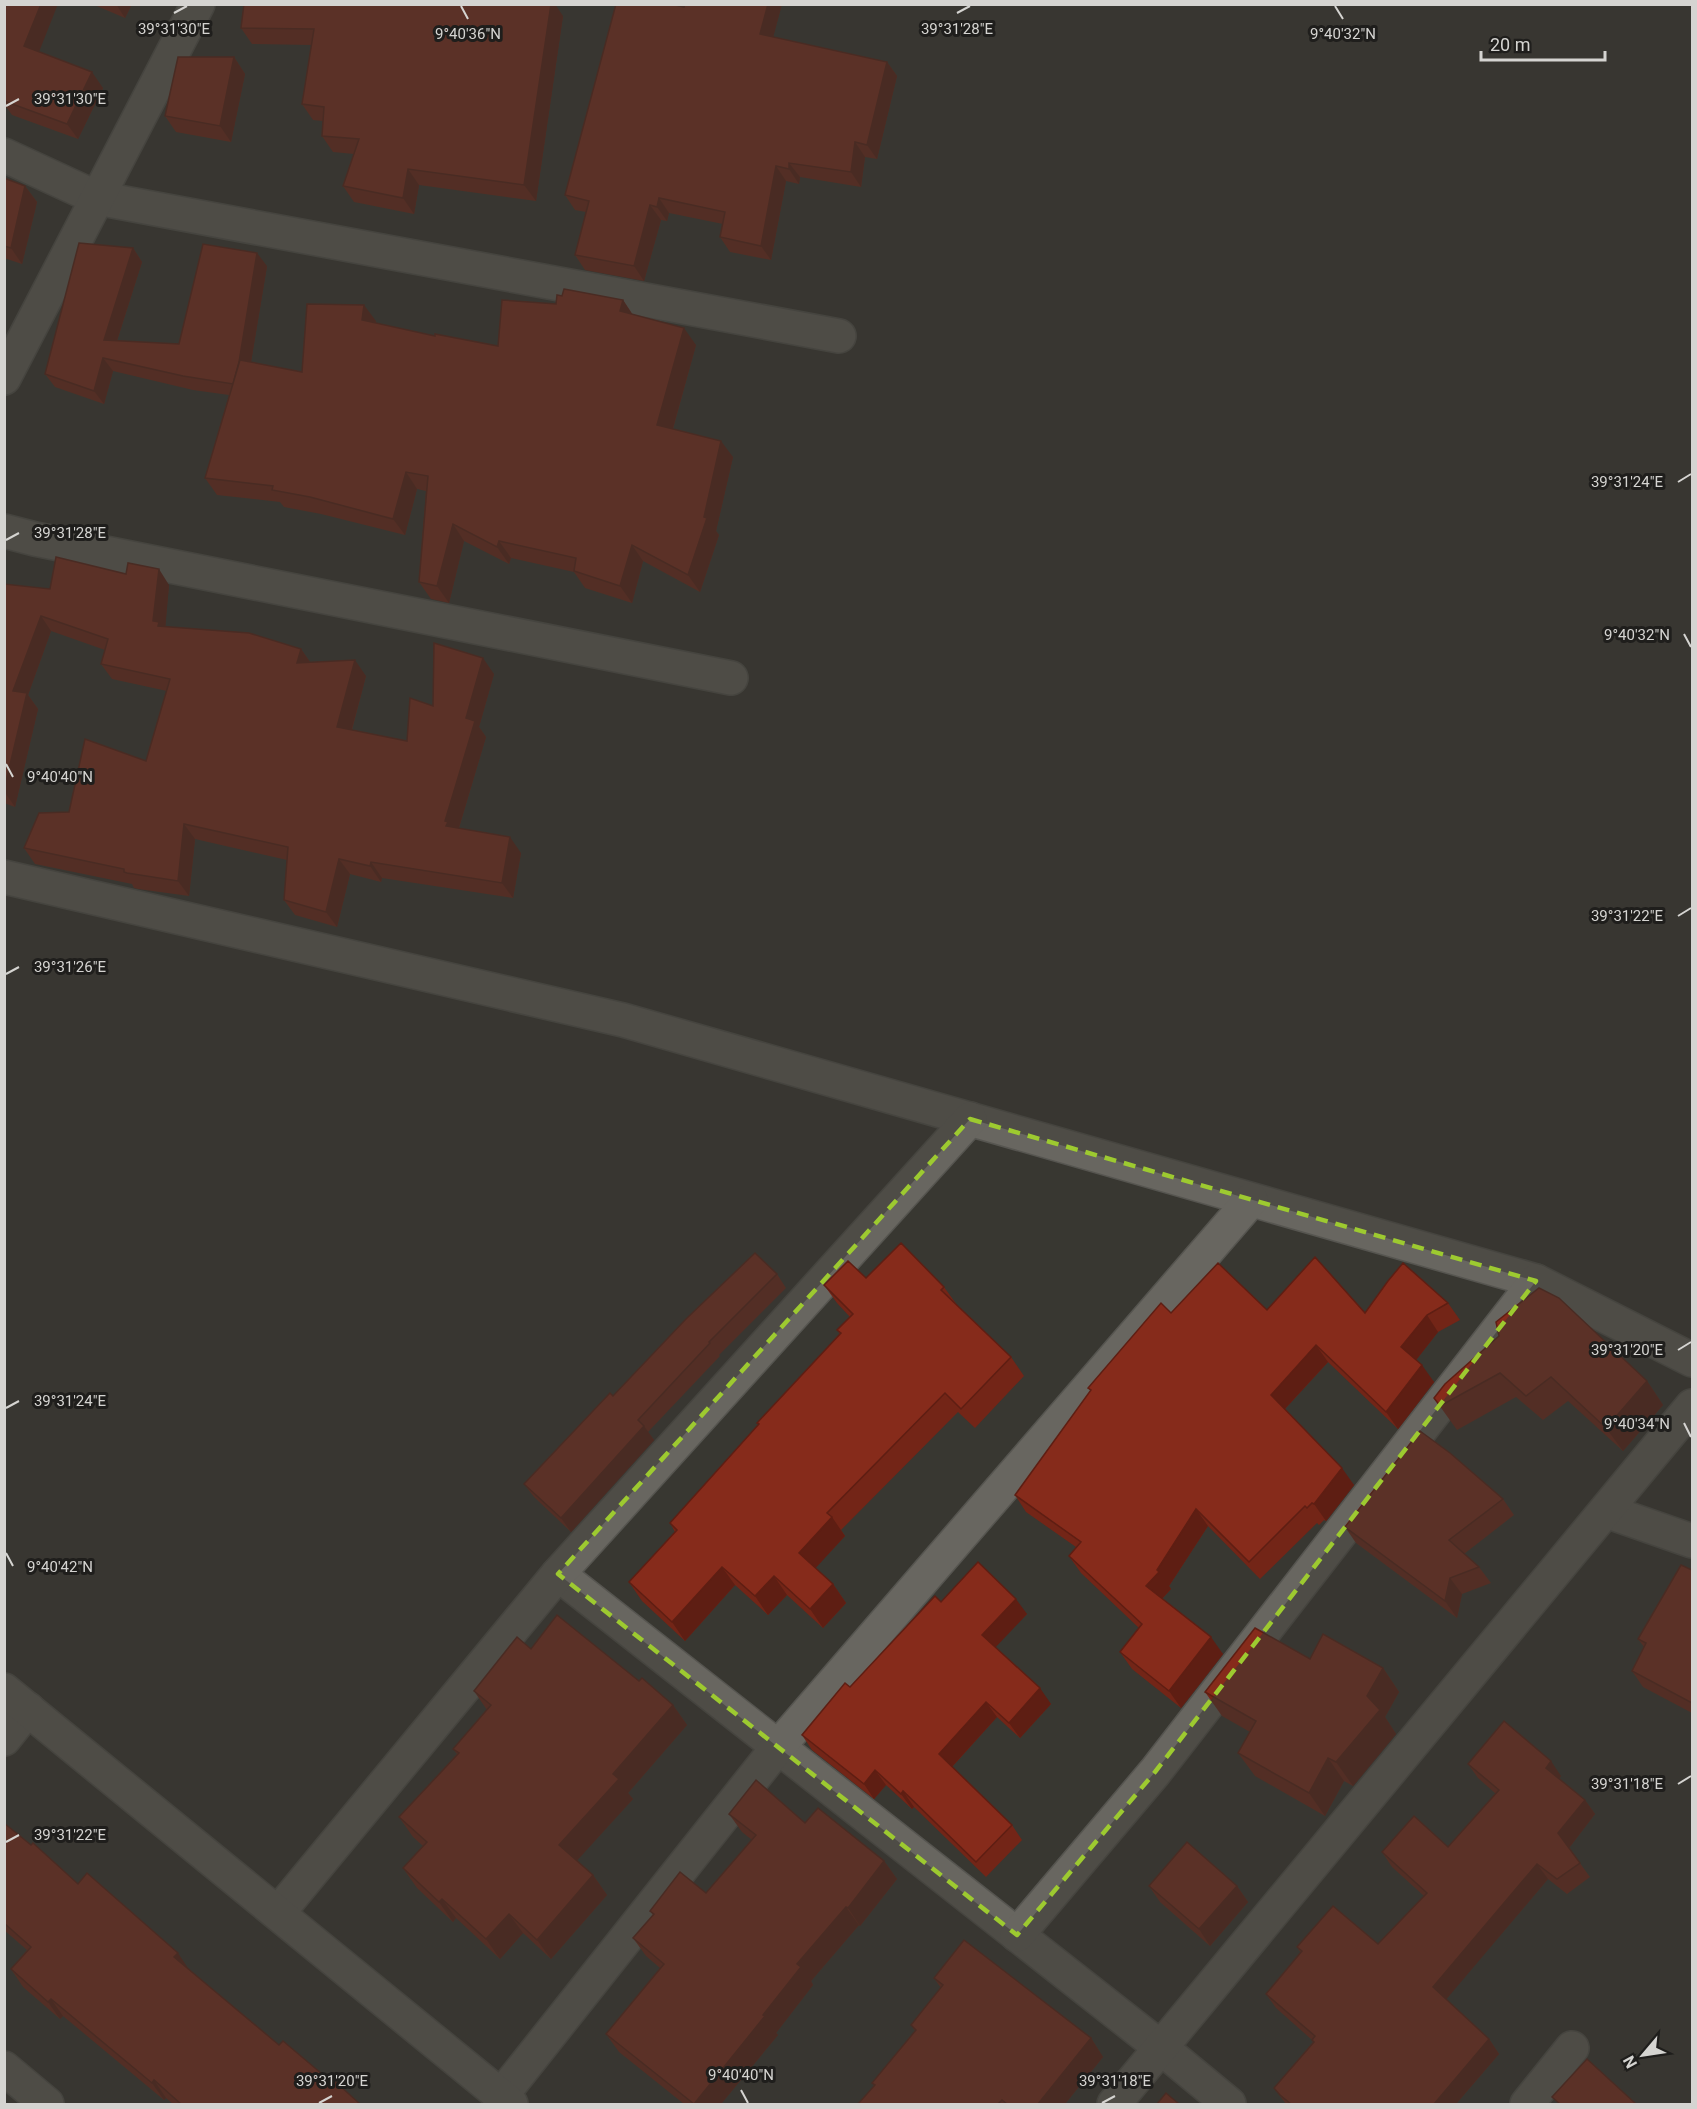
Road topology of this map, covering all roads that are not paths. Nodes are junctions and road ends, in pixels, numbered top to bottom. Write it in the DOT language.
graph roads {
  1 [pos="198,4"];
  2 [pos="4,155"];
  3 [pos="97,198"];
  4 [pos="839,336"];
  5 [pos="4,378"];
  6 [pos="4,531"];
  7 [pos="731,678"];
  8 [pos="4,877"];
  9 [pos="970,1119"];
  10 [pos="1251,1200"];
  11 [pos="1536,1281"];
  12 [pos="1692,1360"];
  13 [pos="1692,1406"];
  14 [pos="1606,1511"];
  15 [pos="1692,1541"];
  16 [pos="558,1574"];
  17 [pos="16,1700"];
  18 [pos="4,1739"];
  19 [pos="778,1747"];
  20 [pos="278,1913"];
  21 [pos="1017,1935"];
  22 [pos="1160,2047"];
  23 [pos="1572,2048"];
  24 [pos="4,2068"];
  25 [pos="506,2100"];
  26 [pos="47,2104"];
  27 [pos="1114,2104"];
  28 [pos="1229,2104"];
  29 [pos="1527,2104"];
  1 -- 3 [label="street"];
  2 -- 3 [label="street"];
  3 -- 4 [label="street"];
  3 -- 5 [label="street"];
  6 -- 7 [label="street"];
  8 -- 9 [label="street"];
  9 -- 10 [label="street"];
  9 -- 16 [label="street"];
  10 -- 11 [label="street"];
  10 -- 19 [label="street"];
  11 -- 12 [label="street"];
  11 -- 21 [label="street"];
  13 -- 14 [label="street"];
  14 -- 15 [label="street"];
  14 -- 22 [label="street"];
  16 -- 19 [label="street"];
  16 -- 20 [label="street"];
  17 -- 18 [label="street"];
  17 -- 20 [label="street"];
  19 -- 21 [label="street"];
  19 -- 25 [label="street"];
  20 -- 25 [label="street"];
  21 -- 22 [label="street"];
  22 -- 27 [label="street"];
  22 -- 28 [label="street"];
  23 -- 29 [label="street"];
  24 -- 26 [label="street"];
}
